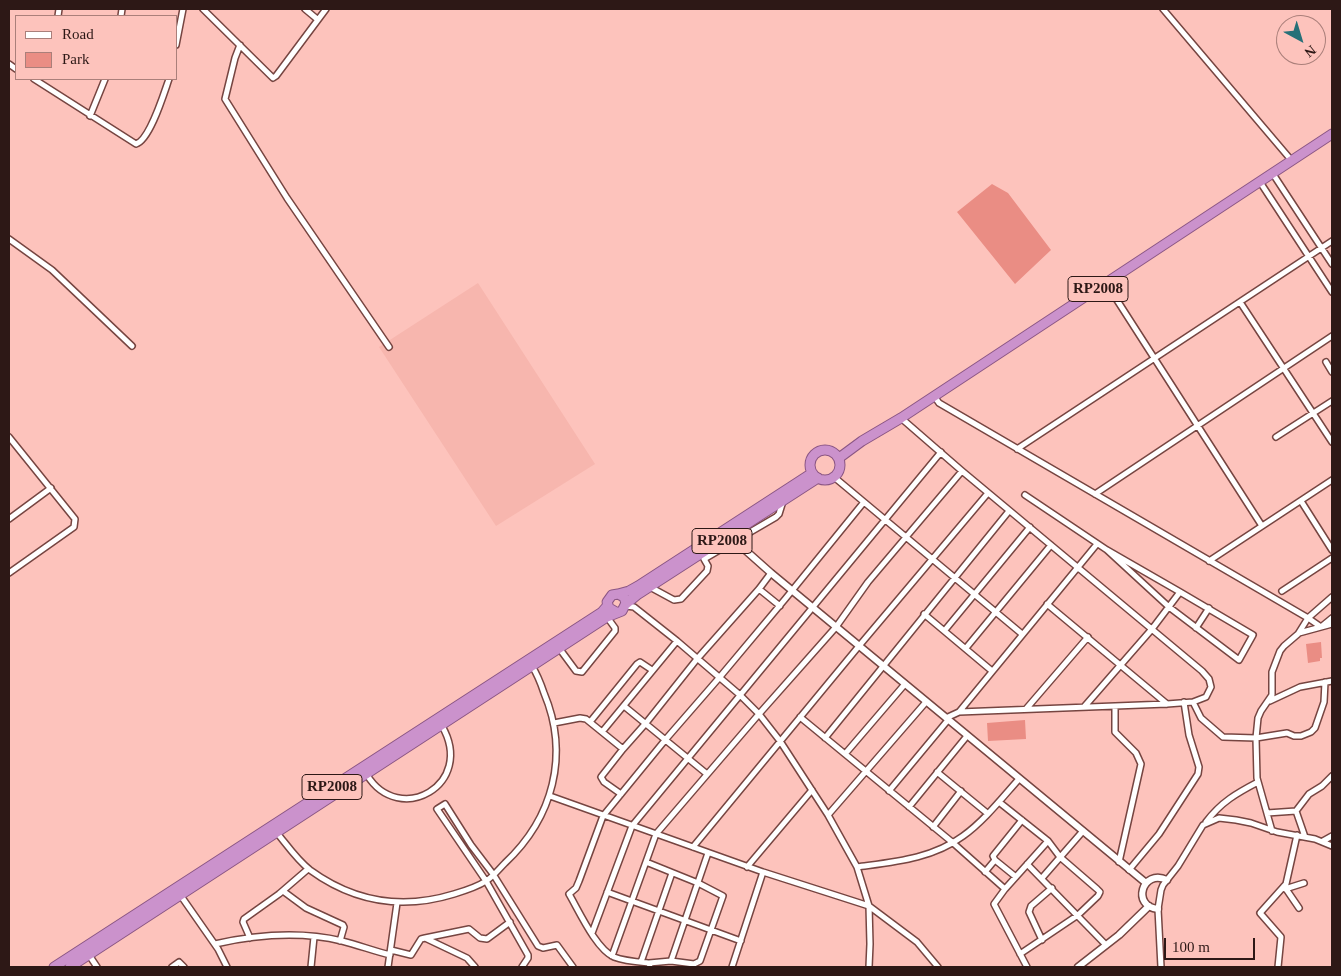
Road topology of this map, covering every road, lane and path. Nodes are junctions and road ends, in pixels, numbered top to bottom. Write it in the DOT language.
graph roads {
  1 [pos="183,9"];
  2 [pos="203,9"];
  3 [pos="305,9"];
  4 [pos="326,9"];
  5 [pos="1163,9"];
  6 [pos="317,19"];
  7 [pos="178,35"];
  8 [pos="240,45"];
  9 [pos="38,80"];
  10 [pos="105,80"];
  11 [pos="169,80"];
  12 [pos="90,116"];
  13 [pos="1332,134"];
  14 [pos="1292,161"];
  15 [pos="1273,174"];
  16 [pos="1260,182"];
  17 [pos="9,239"];
  18 [pos="1332,241"];
  19 [pos="1322,248"];
  20 [pos="1309,256"];
  21 [pos="1332,264"];
  22 [pos="1106,284"];
  23 [pos="1332,292"];
  24 [pos="1240,302"];
  25 [pos="1332,336"];
  26 [pos="132,346"];
  27 [pos="389,347"];
  28 [pos="1153,359"];
  29 [pos="1326,362"];
  30 [pos="1284,368"];
  31 [pos="1332,372"];
  32 [pos="934,396"];
  33 [pos="1332,401"];
  34 [pos="1314,413"];
  35 [pos="901,418"];
  36 [pos="1197,426"];
  37 [pos="9,436"];
  38 [pos="1276,438"];
  39 [pos="1332,442"];
  40 [pos="1018,449"];
  41 [pos="941,452"];
  42 [pos="837,456"];
  43 [pos="962,471"];
  44 [pos="815,475"];
  45 [pos="834,477"];
  46 [pos="1332,480"];
  47 [pos="51,488"];
  48 [pos="988,493"];
  49 [pos="1095,494"];
  50 [pos="1025,495"];
  51 [pos="1301,501"];
  52 [pos="864,502"];
  53 [pos="1009,511"];
  54 [pos="9,519"];
  55 [pos="886,520"];
  56 [pos="1262,526"];
  57 [pos="1030,527"];
  58 [pos="733,538"];
  59 [pos="906,538"];
  60 [pos="1097,544"];
  61 [pos="1051,545"];
  62 [pos="1107,550"];
  63 [pos="1332,550"];
  64 [pos="1332,558"];
  65 [pos="932,559"];
  66 [pos="1209,561"];
  67 [pos="1077,567"];
  68 [pos="9,573"];
  69 [pos="771,573"];
  70 [pos="954,577"];
  71 [pos="649,587"];
  72 [pos="759,589"];
  73 [pos="792,591"];
  74 [pos="1282,591"];
  75 [pos="1180,592"];
  76 [pos="618,594"];
  77 [pos="974,594"];
  78 [pos="1332,597"];
  79 [pos="1047,604"];
  80 [pos="608,605"];
  81 [pos="626,605"];
  82 [pos="780,606"];
  83 [pos="1169,607"];
  84 [pos="813,608"];
  85 [pos="1208,608"];
  86 [pos="616,612"];
  87 [pos="996,612"];
  88 [pos="924,614"];
  89 [pos="607,617"];
  90 [pos="1308,618"];
  91 [pos="1332,618"];
  92 [pos="1332,624"];
  93 [pos="836,627"];
  94 [pos="1321,627"];
  95 [pos="1196,628"];
  96 [pos="1152,629"];
  97 [pos="945,630"];
  98 [pos="1299,633"];
  99 [pos="1022,634"];
  100 [pos="1088,637"];
  101 [pos="677,641"];
  102 [pos="859,646"];
  103 [pos="559,648"];
  104 [pos="966,648"];
  105 [pos="697,659"];
  106 [pos="532,666"];
  107 [pos="883,666"];
  108 [pos="1120,666"];
  109 [pos="652,670"];
  110 [pos="992,671"];
  111 [pos="719,678"];
  112 [pos="1332,681"];
  113 [pos="1325,682"];
  114 [pos="905,684"];
  115 [pos="740,695"];
  116 [pos="1270,700"];
  117 [pos="926,702"];
  118 [pos="1184,702"];
  119 [pos="1193,702"];
  120 [pos="1167,704"];
  121 [pos="624,706"];
  122 [pos="1115,706"];
  123 [pos="1084,707"];
  124 [pos="1026,709"];
  125 [pos="959,712"];
  126 [pos="759,714"];
  127 [pos="800,717"];
  128 [pos="947,719"];
  129 [pos="590,722"];
  130 [pos="554,723"];
  131 [pos="646,724"];
  132 [pos="442,726"];
  133 [pos="602,732"];
  134 [pos="967,736"];
  135 [pos="825,738"];
  136 [pos="1256,738"];
  137 [pos="666,739"];
  138 [pos="780,741"];
  139 [pos="623,749"];
  140 [pos="845,754"];
  141 [pos="688,758"];
  142 [pos="866,772"];
  143 [pos="937,772"];
  144 [pos="707,774"];
  145 [pos="367,775"];
  146 [pos="1332,776"];
  147 [pos="1019,779"];
  148 [pos="1258,782"];
  149 [pos="812,790"];
  150 [pos="890,790"];
  151 [pos="961,792"];
  152 [pos="621,794"];
  153 [pos="550,796"];
  154 [pos="998,802"];
  155 [pos="909,807"];
  156 [pos="1296,811"];
  157 [pos="1267,813"];
  158 [pos="987,814"];
  159 [pos="828,815"];
  160 [pos="603,816"];
  161 [pos="1022,820"];
  162 [pos="632,826"];
  163 [pos="1203,826"];
  164 [pos="933,827"];
  165 [pos="1083,831"];
  166 [pos="1272,831"];
  167 [pos="277,833"];
  168 [pos="656,834"];
  169 [pos="1297,835"];
  170 [pos="1332,836"];
  171 [pos="1305,837"];
  172 [pos="1048,840"];
  173 [pos="1323,841"];
  174 [pos="952,842"];
  175 [pos="1332,846"];
  176 [pos="693,848"];
  177 [pos="708,853"];
  178 [pos="1060,857"];
  179 [pos="995,860"];
  180 [pos="646,862"];
  181 [pos="1119,862"];
  182 [pos="1027,864"];
  183 [pos="747,867"];
  184 [pos="857,867"];
  185 [pos="308,869"];
  186 [pos="1129,870"];
  187 [pos="763,872"];
  188 [pos="985,872"];
  189 [pos="672,873"];
  190 [pos="493,874"];
  191 [pos="1016,877"];
  192 [pos="1042,878"];
  193 [pos="1166,880"];
  194 [pos="486,881"];
  195 [pos="1304,882"];
  196 [pos="698,883"];
  197 [pos="1146,883"];
  198 [pos="1285,887"];
  199 [pos="1052,888"];
  200 [pos="1005,889"];
  201 [pos="283,891"];
  202 [pos="607,892"];
  203 [pos="181,896"];
  204 [pos="632,901"];
  205 [pos="397,903"];
  206 [pos="869,906"];
  207 [pos="1149,906"];
  208 [pos="1299,908"];
  209 [pos="1158,909"];
  210 [pos="658,912"];
  211 [pos="1078,915"];
  212 [pos="510,922"];
  213 [pos="684,922"];
  214 [pos="592,932"];
  215 [pos="711,932"];
  216 [pos="314,937"];
  217 [pos="250,938"];
  218 [pos="425,938"];
  219 [pos="1042,940"];
  220 [pos="340,941"];
  221 [pos="741,941"];
  222 [pos="215,944"];
  223 [pos="1106,945"];
  224 [pos="390,953"];
  225 [pos="1020,954"];
  226 [pos="89,955"];
  227 [pos="612,956"];
  228 [pos="671,961"];
  229 [pos="640,962"];
  230 [pos="649,965"];
  231 [pos="54,967"];
  232 [pos="70,967"];
  233 [pos="97,967"];
  234 [pos="172,967"];
  235 [pos="184,967"];
  236 [pos="227,967"];
  237 [pos="311,967"];
  238 [pos="388,967"];
  239 [pos="475,967"];
  240 [pos="522,967"];
  241 [pos="573,967"];
  242 [pos="732,967"];
  243 [pos="869,967"];
  244 [pos="938,967"];
  245 [pos="1027,967"];
  246 [pos="1078,967"];
  247 [pos="1160,967"];
  248 [pos="1278,967"];
  1 -- 7 [label="street"];
  2 -- 8 [label="street"];
  3 -- 6 [label="street"];
  4 -- 6 [label="street"];
  5 -- 14 [label="street"];
  6 -- 8 [label="street"];
  8 -- 27 [label="street"];
  9 -- 12 [label="street"];
  10 -- 12 [label="street"];
  11 -- 12 [label="street"];
  13 -- 14 [label="highway, RP2008"];
  14 -- 15 [label="highway, RP2008"];
  15 -- 16 [label="highway, RP2008"];
  15 -- 19 [label="street"];
  16 -- 20 [label="street"];
  16 -- 22 [label="highway, RP2008"];
  17 -- 26 [label="street"];
  18 -- 19 [label="street"];
  19 -- 20 [label="street"];
  19 -- 21 [label="street"];
  20 -- 23 [label="street"];
  20 -- 24 [label="street"];
  22 -- 28 [label="street"];
  22 -- 32 [label="highway, RP2008"];
  24 -- 28 [label="street"];
  24 -- 30 [label="street"];
  25 -- 30 [label="street"];
  28 -- 36 [label="street"];
  28 -- 40 [label="street"];
  29 -- 31 [label="street"];
  30 -- 34 [label="street"];
  30 -- 36 [label="street"];
  32 -- 35 [label="highway, RP2008"];
  32 -- 40 [label="street"];
  33 -- 34 [label="street"];
  34 -- 38 [label="street"];
  34 -- 39 [label="street"];
  35 -- 41 [label="street"];
  35 -- 42 [label="highway, RP2008"];
  36 -- 49 [label="street"];
  36 -- 56 [label="street"];
  37 -- 47 [label="street"];
  40 -- 49 [label="street"];
  41 -- 43 [label="street"];
  41 -- 55 [label="street"];
  42 -- 44 [label="highway, RP2008"];
  42 -- 45 [label="highway"];
  43 -- 48 [label="street"];
  43 -- 59 [label="street"];
  44 -- 45 [label="highway, RP2008"];
  44 -- 58 [label="highway, RP2008"];
  44 -- 76 [label="highway, RP2008"];
  45 -- 52 [label="street"];
  46 -- 51 [label="street"];
  47 -- 54 [label="street"];
  47 -- 68 [label="street"];
  48 -- 53 [label="street"];
  48 -- 65 [label="street"];
  49 -- 66 [label="street"];
  50 -- 60 [label="street"];
  51 -- 56 [label="street"];
  51 -- 63 [label="street"];
  52 -- 55 [label="street"];
  52 -- 73 [label="street"];
  53 -- 57 [label="street"];
  53 -- 70 [label="street"];
  55 -- 59 [label="street"];
  55 -- 84 [label="street"];
  56 -- 66 [label="street"];
  57 -- 61 [label="street"];
  57 -- 77 [label="street"];
  58 -- 69 [label="street"];
  58 -- 71 [label="highway, RP2008"];
  58 -- 71 [label="street"];
  59 -- 65 [label="street"];
  59 -- 93 [label="street"];
  60 -- 62 [label="street"];
  60 -- 67 [label="street"];
  61 -- 67 [label="street"];
  61 -- 87 [label="street"];
  62 -- 75 [label="street"];
  62 -- 83 [label="street"];
  64 -- 74 [label="street"];
  65 -- 70 [label="street"];
  65 -- 102 [label="street"];
  66 -- 90 [label="street"];
  67 -- 79 [label="street"];
  67 -- 96 [label="street"];
  69 -- 72 [label="street"];
  69 -- 73 [label="street"];
  70 -- 77 [label="street"];
  70 -- 88 [label="street"];
  71 -- 81 [label="highway, RP2008"];
  72 -- 82 [label="street"];
  72 -- 105 [label="street"];
  73 -- 82 [label="street"];
  73 -- 84 [label="street"];
  75 -- 83 [label="street"];
  75 -- 85 [label="street"];
  76 -- 80 [label="highway, RP2008"];
  76 -- 81 [label="highway"];
  77 -- 87 [label="street"];
  77 -- 97 [label="street"];
  78 -- 90 [label="street"];
  79 -- 99 [label="street"];
  79 -- 100 [label="street"];
  80 -- 86 [label="highway"];
  80 -- 231 [label="highway, RP2008"];
  81 -- 86 [label="highway, RP2008"];
  81 -- 101 [label="street"];
  82 -- 111 [label="street"];
  83 -- 95 [label="street"];
  83 -- 96 [label="street"];
  84 -- 93 [label="street"];
  84 -- 115 [label="street"];
  85 -- 95 [label="street"];
  85 -- 95 [label="street"];
  86 -- 89 [label="highway, RP2008"];
  87 -- 99 [label="street"];
  87 -- 104 [label="street"];
  88 -- 97 [label="street"];
  88 -- 107 [label="street"];
  89 -- 103 [label="highway, RP2008"];
  89 -- 103 [label="street"];
  90 -- 94 [label="street"];
  90 -- 98 [label="street"];
  91 -- 94 [label="street"];
  92 -- 94 [label="street"];
  93 -- 102 [label="street"];
  93 -- 126 [label="street"];
  94 -- 98 [label="street"];
  96 -- 108 [label="street"];
  96 -- 119 [label="street"];
  97 -- 104 [label="street"];
  98 -- 116 [label="street"];
  99 -- 110 [label="street"];
  100 -- 108 [label="street"];
  100 -- 124 [label="street"];
  101 -- 105 [label="street"];
  101 -- 109 [label="street"];
  102 -- 107 [label="street"];
  102 -- 127 [label="street"];
  103 -- 106 [label="highway, RP2008"];
  104 -- 110 [label="street"];
  105 -- 111 [label="street"];
  105 -- 131 [label="street"];
  106 -- 130 [label="street"];
  106 -- 132 [label="highway, RP2008"];
  107 -- 114 [label="street"];
  107 -- 135 [label="street"];
  108 -- 120 [label="street"];
  108 -- 123 [label="street"];
  109 -- 121 [label="street"];
  109 -- 129 [label="street"];
  110 -- 125 [label="street"];
  111 -- 115 [label="street"];
  111 -- 137 [label="street"];
  112 -- 113 [label="street"];
  113 -- 116 [label="street"];
  113 -- 136 [label="street"];
  114 -- 117 [label="street"];
  114 -- 140 [label="street"];
  115 -- 126 [label="street"];
  115 -- 141 [label="street"];
  116 -- 136 [label="street"];
  117 -- 128 [label="street"];
  117 -- 142 [label="street"];
  118 -- 119 [label="street"];
  118 -- 120 [label="street"];
  118 -- 186 [label="street"];
  119 -- 136 [label="street"];
  120 -- 122 [label="street"];
  121 -- 131 [label="street"];
  121 -- 133 [label="street"];
  122 -- 123 [label="street"];
  122 -- 181 [label="street"];
  123 -- 124 [label="street"];
  124 -- 125 [label="street"];
  125 -- 128 [label="street"];
  126 -- 138 [label="street"];
  126 -- 144 [label="street"];
  127 -- 135 [label="street"];
  127 -- 138 [label="street"];
  128 -- 134 [label="street"];
  128 -- 150 [label="street"];
  129 -- 130 [label="street"];
  129 -- 133 [label="street"];
  130 -- 153 [label="street"];
  131 -- 137 [label="street"];
  131 -- 139 [label="street"];
  132 -- 145 [label="highway, RP2008"];
  132 -- 145 [label="street"];
  133 -- 139 [label="street"];
  134 -- 143 [label="street"];
  134 -- 147 [label="street"];
  135 -- 140 [label="street"];
  136 -- 148 [label="street"];
  137 -- 141 [label="street"];
  137 -- 152 [label="street"];
  138 -- 149 [label="street"];
  138 -- 176 [label="street"];
  139 -- 152 [label="street"];
  140 -- 142 [label="street"];
  141 -- 144 [label="street"];
  141 -- 162 [label="street"];
  142 -- 150 [label="street"];
  142 -- 159 [label="street"];
  143 -- 151 [label="street"];
  143 -- 155 [label="street"];
  144 -- 168 [label="street"];
  145 -- 167 [label="highway, RP2008"];
  146 -- 156 [label="street"];
  147 -- 154 [label="street"];
  147 -- 165 [label="street"];
  148 -- 157 [label="street"];
  148 -- 163 [label="street"];
  149 -- 159 [label="street"];
  149 -- 183 [label="street"];
  150 -- 155 [label="street"];
  151 -- 158 [label="street"];
  151 -- 164 [label="street"];
  152 -- 160 [label="street"];
  153 -- 160 [label="street"];
  153 -- 190 [label="street"];
  154 -- 158 [label="street"];
  154 -- 161 [label="street"];
  155 -- 164 [label="street"];
  156 -- 157 [label="street"];
  156 -- 171 [label="street"];
  157 -- 166 [label="street"];
  158 -- 174 [label="street"];
  159 -- 184 [label="street"];
  160 -- 162 [label="street"];
  160 -- 214 [label="street"];
  161 -- 172 [label="street"];
  161 -- 179 [label="street"];
  162 -- 168 [label="street"];
  162 -- 202 [label="street"];
  163 -- 166 [label="street"];
  163 -- 193 [label="street"];
  164 -- 174 [label="street"];
  165 -- 178 [label="street"];
  165 -- 181 [label="street"];
  166 -- 169 [label="street"];
  167 -- 185 [label="street"];
  167 -- 203 [label="highway, RP2008"];
  168 -- 176 [label="street"];
  168 -- 180 [label="street"];
  169 -- 171 [label="street"];
  169 -- 198 [label="street"];
  170 -- 173 [label="street"];
  171 -- 173 [label="street"];
  172 -- 178 [label="street"];
  172 -- 182 [label="street"];
  173 -- 175 [label="street"];
  174 -- 184 [label="street"];
  174 -- 188 [label="street"];
  176 -- 177 [label="street"];
  177 -- 183 [label="street"];
  177 -- 196 [label="street"];
  178 -- 192 [label="street"];
  178 -- 211 [label="street"];
  179 -- 188 [label="street"];
  179 -- 191 [label="street"];
  180 -- 189 [label="street"];
  180 -- 204 [label="street"];
  181 -- 186 [label="street"];
  182 -- 191 [label="street"];
  182 -- 192 [label="street"];
  183 -- 187 [label="street"];
  184 -- 206 [label="street"];
  185 -- 201 [label="street"];
  185 -- 205 [label="street"];
  186 -- 197 [label="street"];
  187 -- 206 [label="street"];
  187 -- 221 [label="street"];
  188 -- 200 [label="street"];
  189 -- 196 [label="street"];
  189 -- 210 [label="street"];
  190 -- 194 [label="street"];
  190 -- 194 [label="street"];
  190 -- 241 [label="street"];
  191 -- 200 [label="street"];
  192 -- 199 [label="street"];
  193 -- 197 [label="street"];
  193 -- 209 [label="street"];
  194 -- 205 [label="street"];
  194 -- 212 [label="street"];
  195 -- 198 [label="street"];
  196 -- 213 [label="street"];
  196 -- 215 [label="street"];
  197 -- 207 [label="street"];
  198 -- 208 [label="street"];
  198 -- 248 [label="street"];
  199 -- 211 [label="street"];
  199 -- 219 [label="street"];
  200 -- 225 [label="street"];
  201 -- 217 [label="street"];
  201 -- 220 [label="street"];
  202 -- 204 [label="street"];
  202 -- 214 [label="street"];
  203 -- 222 [label="street"];
  203 -- 226 [label="highway, RP2008"];
  204 -- 210 [label="street"];
  204 -- 227 [label="street"];
  205 -- 224 [label="street"];
  206 -- 243 [label="street"];
  206 -- 244 [label="street"];
  207 -- 209 [label="street"];
  207 -- 223 [label="street"];
  209 -- 247 [label="street"];
  210 -- 213 [label="street"];
  210 -- 229 [label="street"];
  211 -- 219 [label="street"];
  211 -- 223 [label="street"];
  212 -- 218 [label="street"];
  212 -- 240 [label="street"];
  213 -- 215 [label="street"];
  213 -- 228 [label="street"];
  214 -- 227 [label="street"];
  215 -- 221 [label="street"];
  215 -- 228 [label="street"];
  216 -- 217 [label="street"];
  216 -- 220 [label="street"];
  216 -- 237 [label="street"];
  217 -- 222 [label="street"];
  218 -- 224 [label="street"];
  218 -- 239 [label="street"];
  219 -- 225 [label="street"];
  220 -- 224 [label="street"];
  221 -- 242 [label="street"];
  222 -- 236 [label="street"];
  223 -- 246 [label="street"];
  224 -- 238 [label="street"];
  225 -- 245 [label="street"];
  226 -- 232 [label="highway, RP2008"];
  226 -- 233 [label="street"];
  227 -- 229 [label="street"];
  228 -- 230 [label="street"];
  229 -- 230 [label="street"];
  234 -- 235 [label="street"];
}
